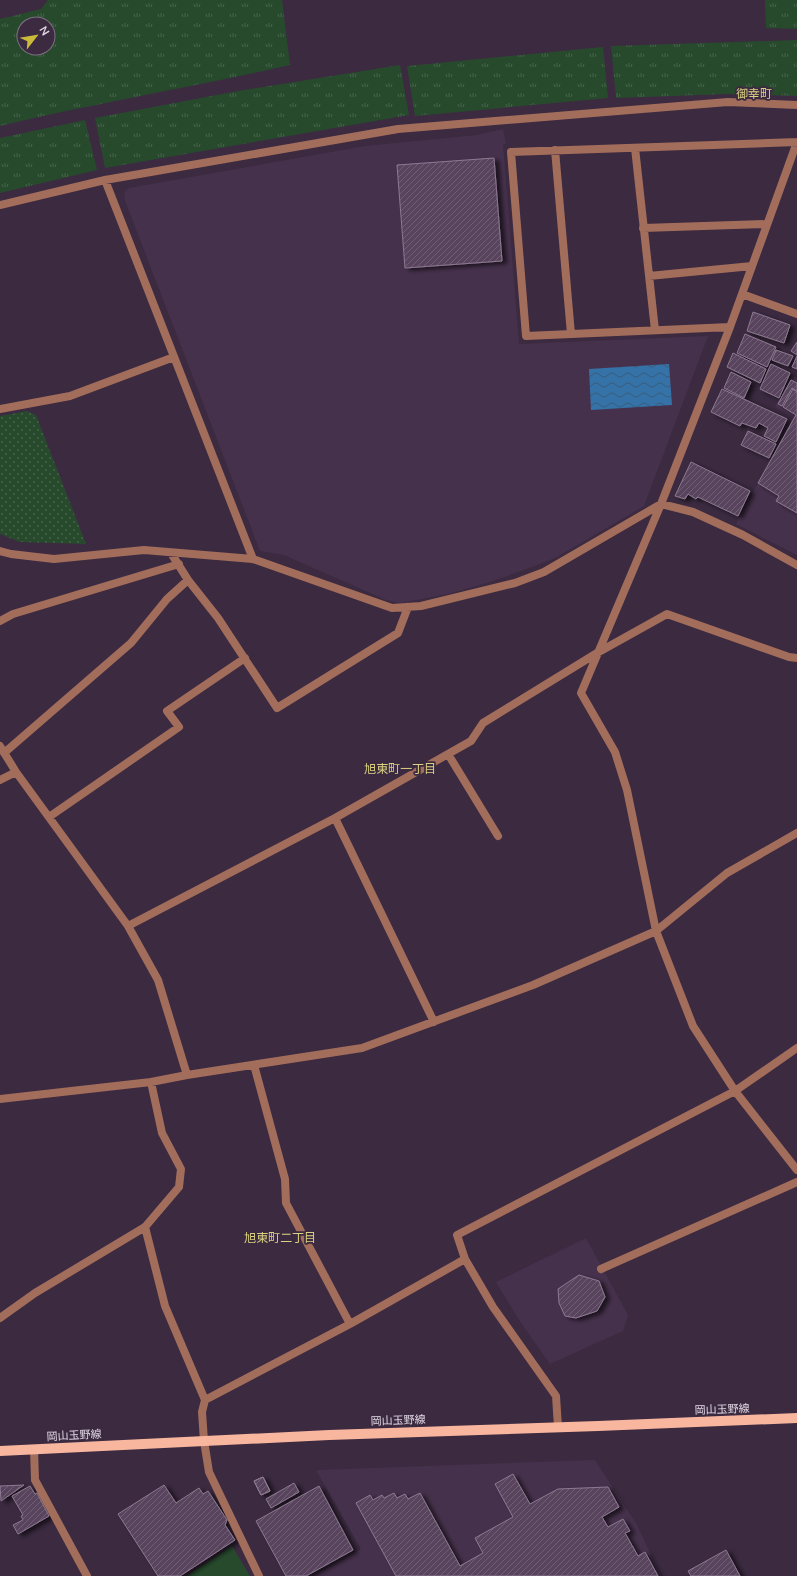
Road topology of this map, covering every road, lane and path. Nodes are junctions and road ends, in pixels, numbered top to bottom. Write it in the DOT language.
graph roads {
  1 [pos="797,105"];
  2 [pos="797,142"];
  3 [pos="635,148"];
  4 [pos="555,150"];
  5 [pos="105,180"];
  6 [pos="0,205"];
  7 [pos="767,224"];
  8 [pos="643,228"];
  9 [pos="752,266"];
  10 [pos="649,276"];
  11 [pos="742,294"];
  12 [pos="797,314"];
  13 [pos="730,327"];
  14 [pos="655,330"];
  15 [pos="571,334"];
  16 [pos="174,357"];
  17 [pos="0,409"];
  18 [pos="661,504"];
  19 [pos="0,550"];
  20 [pos="171,553"];
  21 [pos="253,559"];
  22 [pos="179,564"];
  23 [pos="797,565"];
  24 [pos="188,580"];
  25 [pos="408,607"];
  26 [pos="0,621"];
  27 [pos="597,653"];
  28 [pos="245,658"];
  29 [pos="797,658"];
  30 [pos="2,749"];
  31 [pos="448,754"];
  32 [pos="16,772"];
  33 [pos="0,780"];
  34 [pos="49,817"];
  35 [pos="335,818"];
  36 [pos="797,833"];
  37 [pos="498,836"];
  38 [pos="128,926"];
  39 [pos="656,931"];
  40 [pos="434,1022"];
  41 [pos="797,1048"];
  42 [pos="254,1065"];
  43 [pos="187,1075"];
  44 [pos="151,1082"];
  45 [pos="735,1091"];
  46 [pos="0,1099"];
  47 [pos="797,1170"];
  48 [pos="797,1182"];
  49 [pos="145,1227"];
  50 [pos="465,1260"];
  51 [pos="601,1269"];
  52 [pos="0,1318"];
  53 [pos="350,1324"];
  54 [pos="205,1400"];
  55 [pos="797,1418"];
  56 [pos="558,1427"];
  57 [pos="204,1441"];
  58 [pos="34,1449"];
  59 [pos="0,1451"];
  60 [pos="87,1576"];
  61 [pos="259,1576"];
  1 -- 5 [label="street"];
  2 -- 3 [label="street"];
  2 -- 7 [label="street"];
  3 -- 4 [label="street"];
  3 -- 8 [label="street"];
  4 -- 15 [label="street"];
  4 -- 15 [label="street"];
  5 -- 6 [label="street"];
  5 -- 16 [label="street"];
  7 -- 8 [label="street"];
  7 -- 9 [label="street"];
  8 -- 10 [label="street"];
  9 -- 10 [label="street"];
  9 -- 11 [label="street"];
  10 -- 14 [label="street"];
  11 -- 12 [label="street"];
  11 -- 13 [label="street"];
  13 -- 14 [label="street"];
  13 -- 18 [label="street"];
  14 -- 15 [label="street"];
  16 -- 17 [label="street"];
  16 -- 21 [label="street"];
  18 -- 23 [label="street"];
  18 -- 25 [label="street"];
  18 -- 27 [label="street"];
  19 -- 20 [label="street"];
  20 -- 21 [label="street"];
  20 -- 22 [label="street"];
  21 -- 25 [label="street"];
  22 -- 24 [label="street"];
  22 -- 26 [label="street"];
  24 -- 28 [label="street"];
  24 -- 30 [label="street"];
  25 -- 28 [label="street"];
  27 -- 29 [label="street"];
  27 -- 31 [label="street"];
  27 -- 39 [label="street"];
  28 -- 34 [label="street"];
  30 -- 32 [label="street"];
  31 -- 35 [label="street"];
  31 -- 37 [label="street"];
  32 -- 33 [label="street"];
  32 -- 34 [label="street"];
  34 -- 38 [label="street"];
  35 -- 38 [label="street"];
  35 -- 40 [label="street"];
  36 -- 39 [label="street"];
  38 -- 43 [label="street"];
  39 -- 40 [label="street"];
  39 -- 45 [label="street"];
  40 -- 42 [label="street"];
  41 -- 45 [label="street"];
  42 -- 43 [label="street"];
  42 -- 53 [label="street"];
  43 -- 44 [label="street"];
  44 -- 46 [label="street"];
  44 -- 49 [label="street"];
  45 -- 47 [label="street"];
  45 -- 50 [label="street"];
  48 -- 51 [label="street"];
  49 -- 52 [label="street"];
  49 -- 54 [label="street"];
  50 -- 53 [label="street"];
  50 -- 56 [label="street"];
  53 -- 54 [label="street"];
  54 -- 57 [label="street"];
  55 -- 56 [label="main road, 岡山玉野線"];
  56 -- 57 [label="main road, 岡山玉野線"];
  57 -- 58 [label="main road, 岡山玉野線"];
  57 -- 61 [label="street"];
  58 -- 59 [label="main road, 岡山玉野線"];
  58 -- 60 [label="street"];
}
